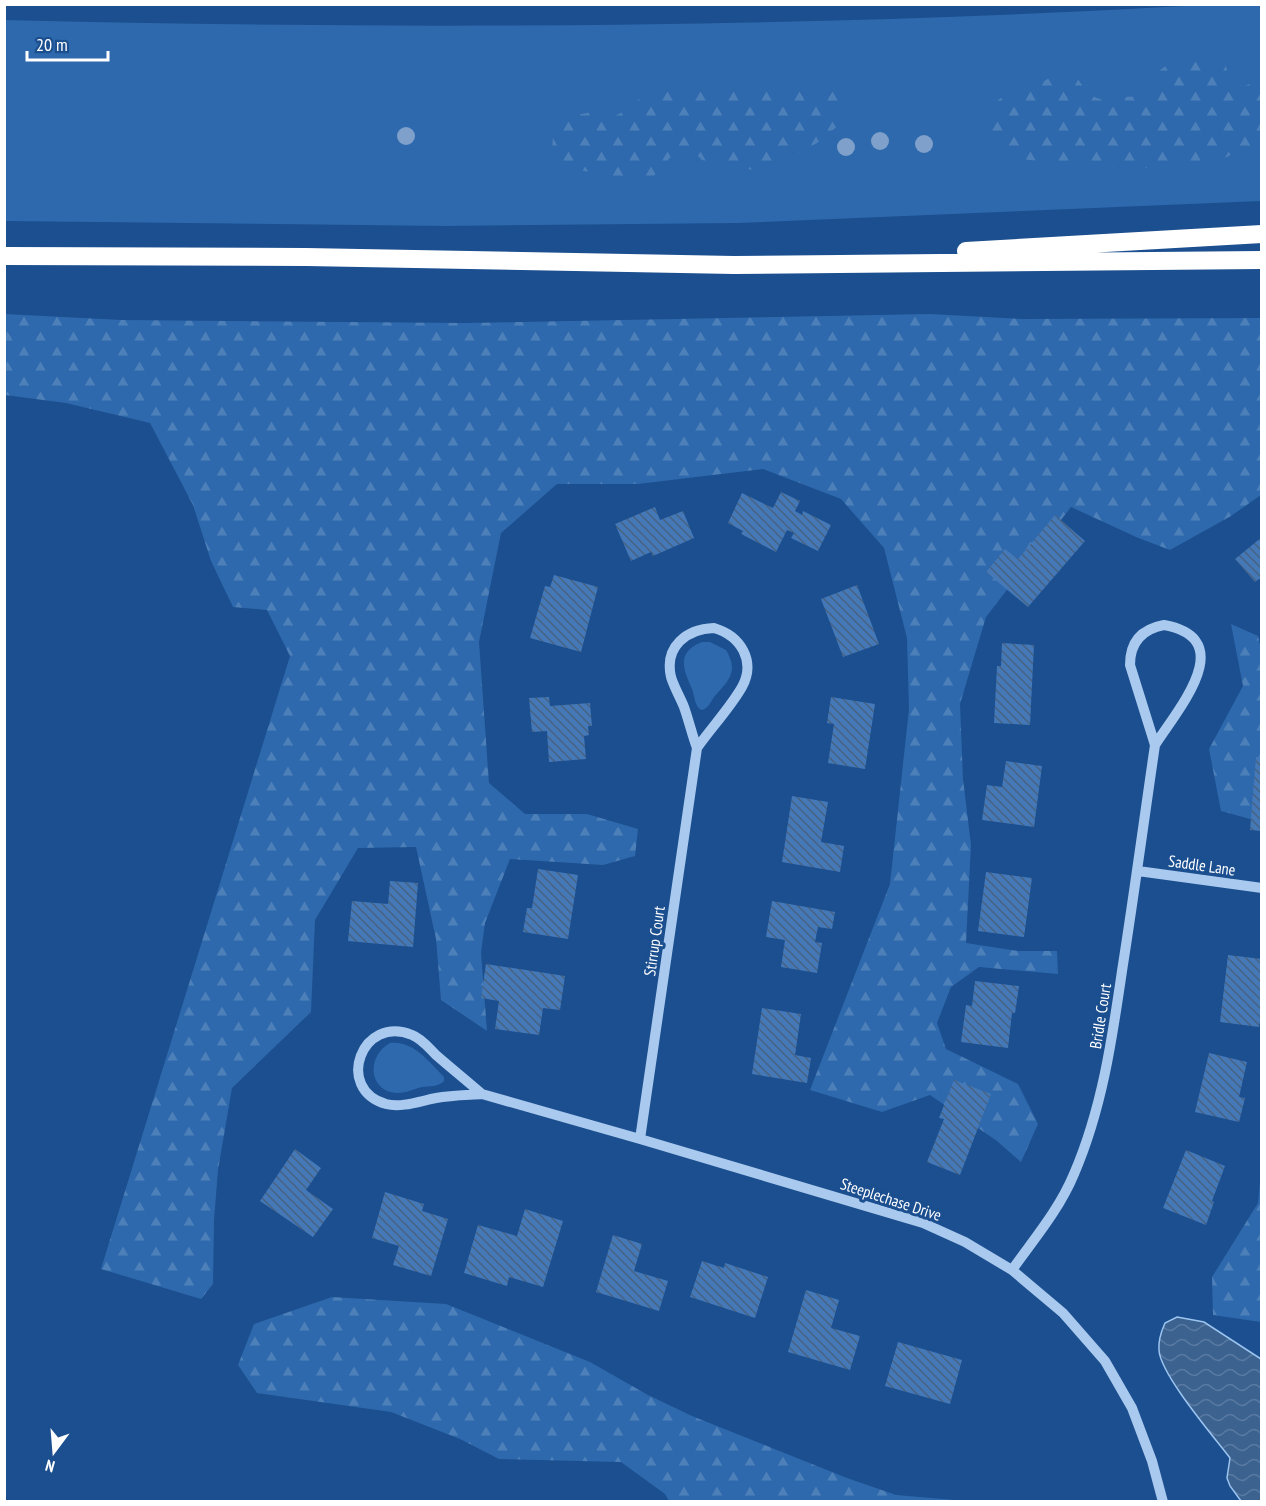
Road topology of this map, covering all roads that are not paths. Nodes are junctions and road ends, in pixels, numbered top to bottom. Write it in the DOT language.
graph roads {
  1 [pos="1262,234"];
  2 [pos="4,256"];
  3 [pos="1262,260"];
  4 [pos="734,265"];
  5 [pos="1155,745"];
  6 [pos="697,748"];
  7 [pos="1138,871"];
  8 [pos="1262,888"];
  9 [pos="482,1094"];
  10 [pos="640,1139"];
  11 [pos="1012,1270"];
  12 [pos="1163,1502"];
  1 -- 4 [label="highway"];
  2 -- 4 [label="highway"];
  3 -- 4 [label="highway"];
  5 -- 5 [label="street, Bridle Court"];
  5 -- 7 [label="street, Bridle Court"];
  6 -- 6 [label="street, Stirrup Court"];
  6 -- 10 [label="street, Stirrup Court"];
  7 -- 8 [label="street, Saddle Lane"];
  7 -- 11 [label="street, Bridle Court"];
  9 -- 9 [label="street, Steeplechase Drive"];
  9 -- 10 [label="street, Steeplechase Drive"];
  10 -- 11 [label="street, Steeplechase Drive"];
  11 -- 12 [label="street, Steeplechase Drive"];
}
